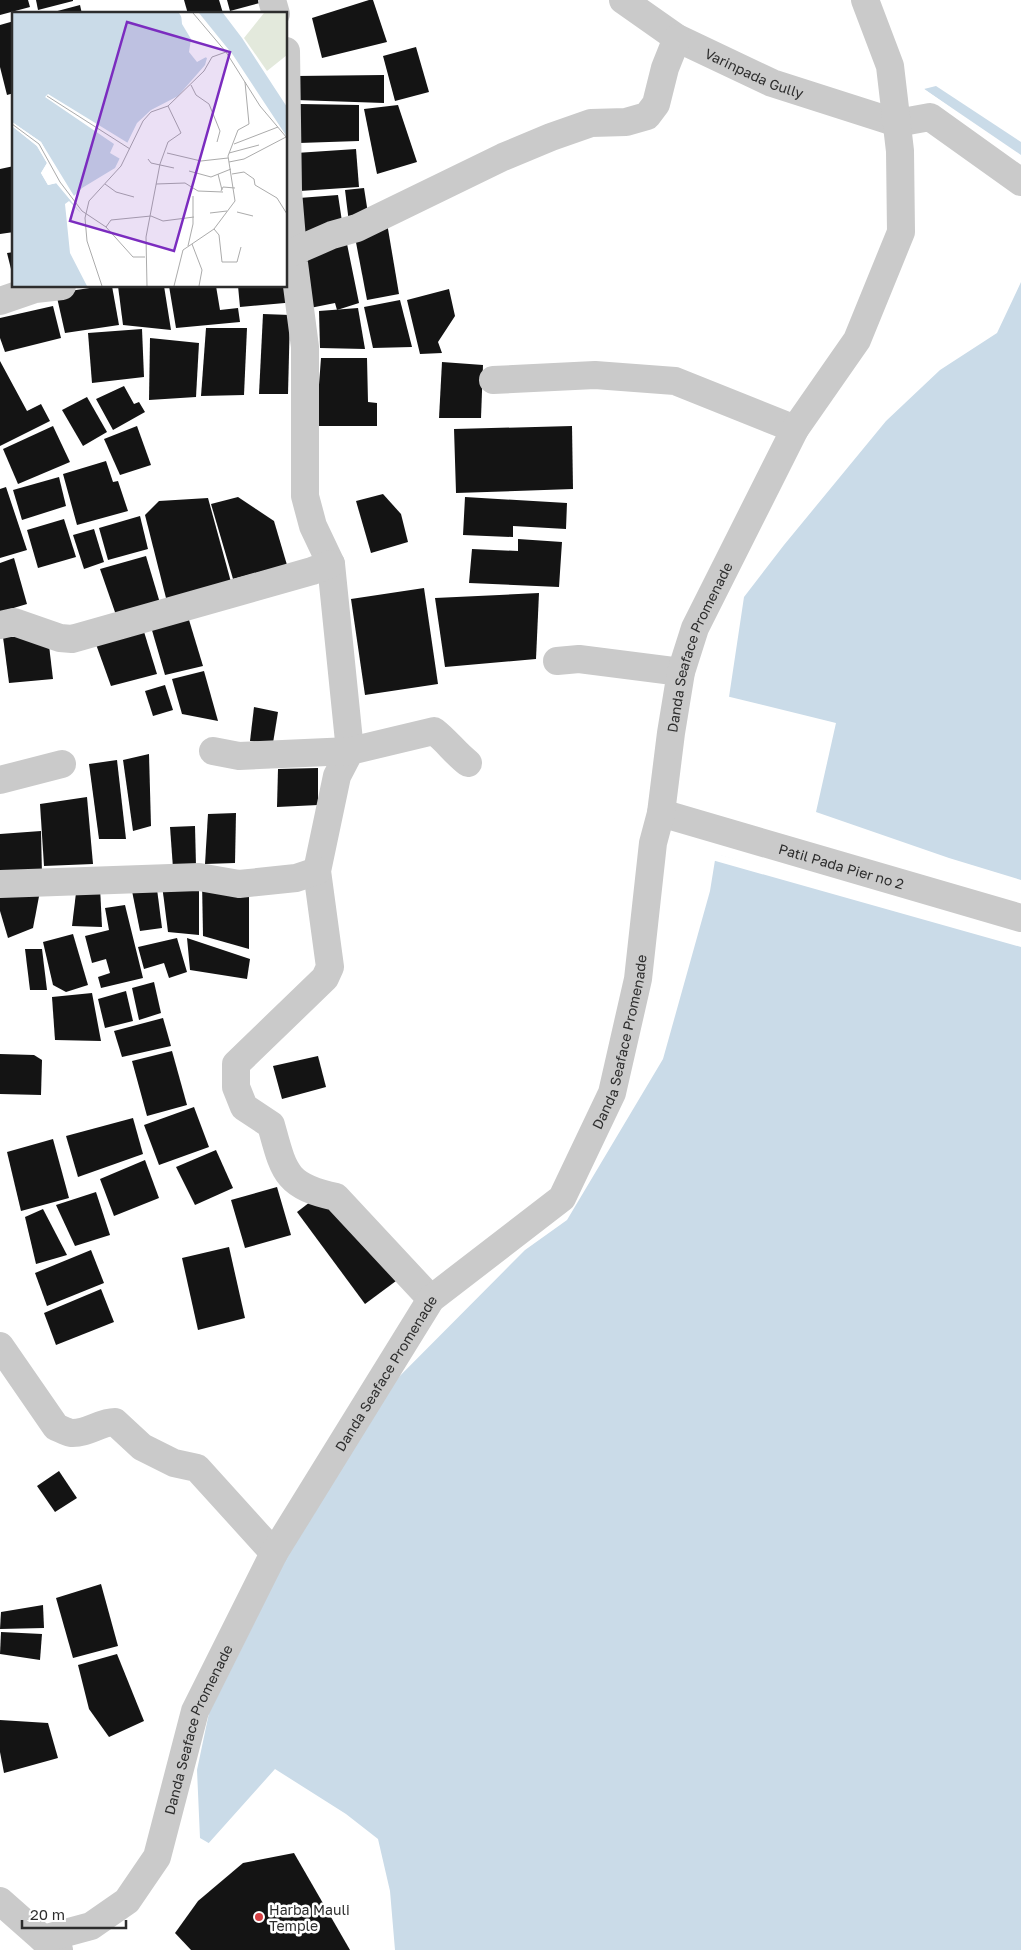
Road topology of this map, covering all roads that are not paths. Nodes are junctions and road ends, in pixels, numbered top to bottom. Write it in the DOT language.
graph roads {
  1 [pos="623,0"];
  2 [pos="865,0"];
  3 [pos="677,38"];
  4 [pos="897,123"];
  5 [pos="1021,182"];
  6 [pos="288,191"];
  7 [pos="289,252"];
  8 [pos="49,288"];
  9 [pos="0,301"];
  10 [pos="493,380"];
  11 [pos="795,430"];
  12 [pos="331,564"];
  13 [pos="0,625"];
  14 [pos="557,661"];
  15 [pos="681,672"];
  16 [pos="213,751"];
  17 [pos="350,751"];
  18 [pos="468,763"];
  19 [pos="62,764"];
  20 [pos="0,780"];
  21 [pos="660,813"];
  22 [pos="317,870"];
  23 [pos="0,884"];
  24 [pos="1021,918"];
  25 [pos="431,1299"];
  26 [pos="0,1346"];
  27 [pos="274,1553"];
  28 [pos="0,1902"];
  29 [pos="51,1945"];
  1 -- 3 [label="street, Varinpada Gully"];
  2 -- 4 [label="street, Danda Seaface Promenade"];
  3 -- 4 [label="street, Varinpada Gully"];
  3 -- 7 [label="street"];
  4 -- 5 [label="street"];
  4 -- 11 [label="street, Danda Seaface Promenade"];
  6 -- 7 [label="street"];
  7 -- 12 [label="street"];
  8 -- 9 [label="street"];
  10 -- 11 [label="street"];
  11 -- 15 [label="street, Danda Seaface Promenade"];
  12 -- 13 [label="street"];
  12 -- 17 [label="street"];
  14 -- 15 [label="street"];
  15 -- 21 [label="street, Danda Seaface Promenade"];
  16 -- 17 [label="street"];
  17 -- 18 [label="street"];
  17 -- 22 [label="street"];
  19 -- 20 [label="street"];
  21 -- 24 [label="street, Patil Pada Pier no 2"];
  21 -- 25 [label="street, Danda Seaface Promenade"];
  22 -- 23 [label="street"];
  22 -- 25 [label="street"];
  25 -- 27 [label="street, Danda Seaface Promenade"];
  26 -- 27 [label="street"];
  27 -- 29 [label="street, Danda Seaface Promenade"];
  28 -- 29 [label="street"];
}
